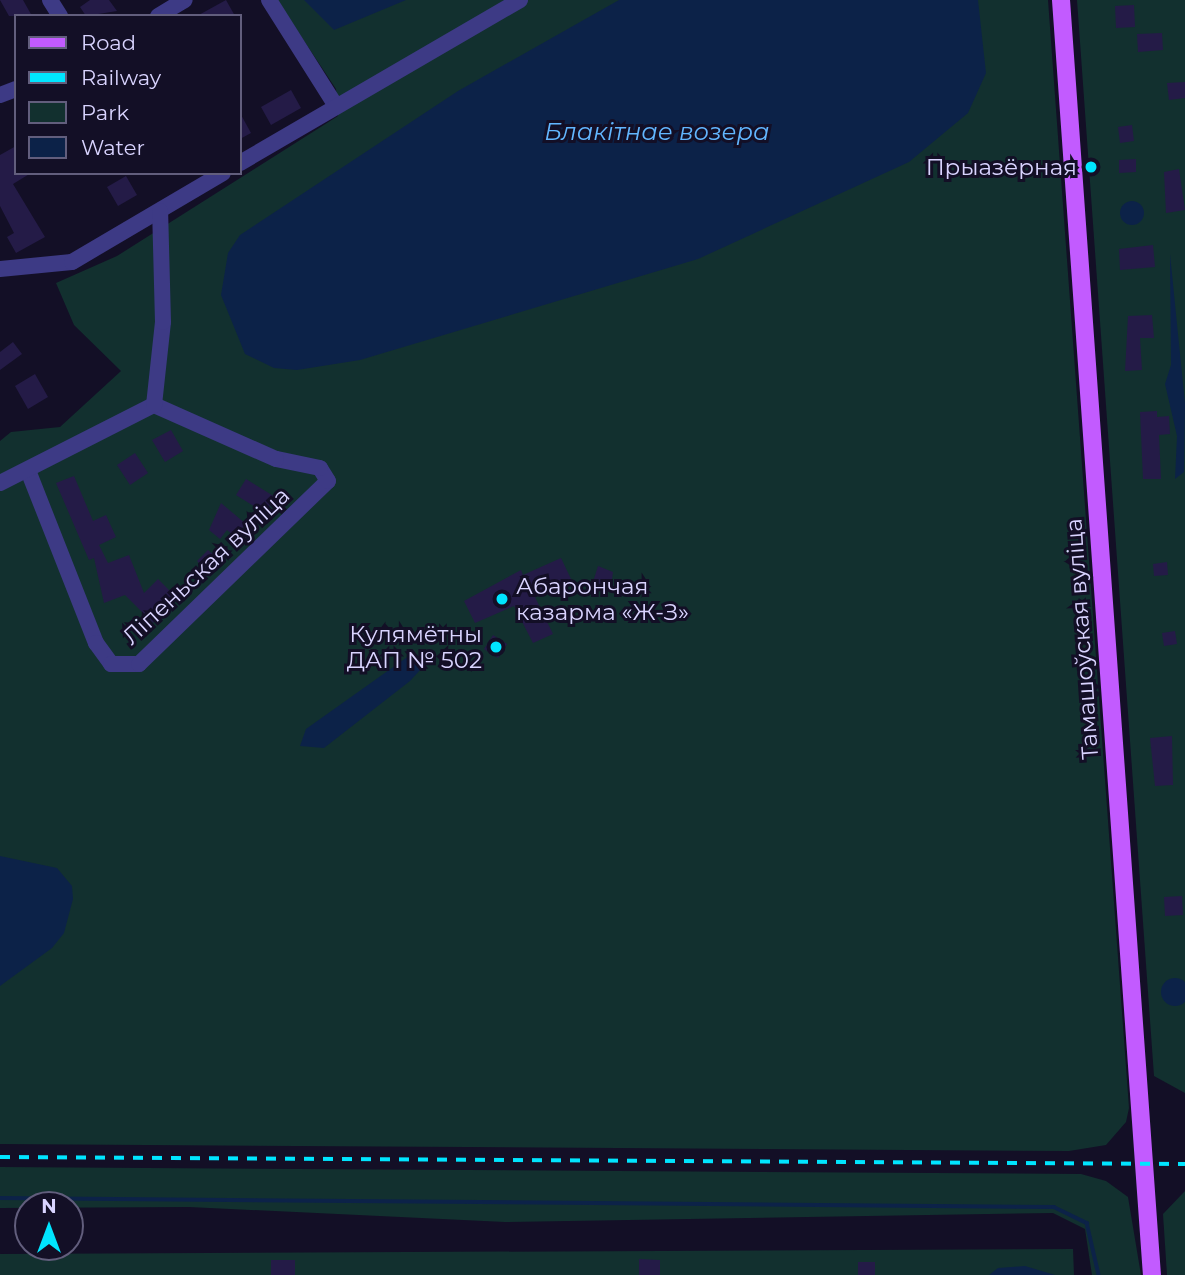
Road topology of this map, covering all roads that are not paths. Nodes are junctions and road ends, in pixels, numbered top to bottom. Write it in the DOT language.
graph roads {
  1 [pos="186,0"];
  2 [pos="268,0"];
  3 [pos="520,0"];
  4 [pos="1061,0"];
  5 [pos="162,14"];
  6 [pos="337,106"];
  7 [pos="242,162"];
  8 [pos="220,175"];
  9 [pos="160,211"];
  10 [pos="0,269"];
  11 [pos="154,405"];
  12 [pos="29,472"];
  13 [pos="0,483"];
  14 [pos="1152,1275"];
  1 -- 5 [label="street"];
  2 -- 6 [label="street"];
  3 -- 6 [label="street"];
  4 -- 14 [label="main road, Тамашоўская вуліца"];
  6 -- 7 [label="street"];
  8 -- 9 [label="street"];
  9 -- 10 [label="street"];
  9 -- 11 [label="street"];
  11 -- 12 [label="street"];
  11 -- 12 [label="street, Ліпеньская вуліца"];
  12 -- 13 [label="street"];
}
